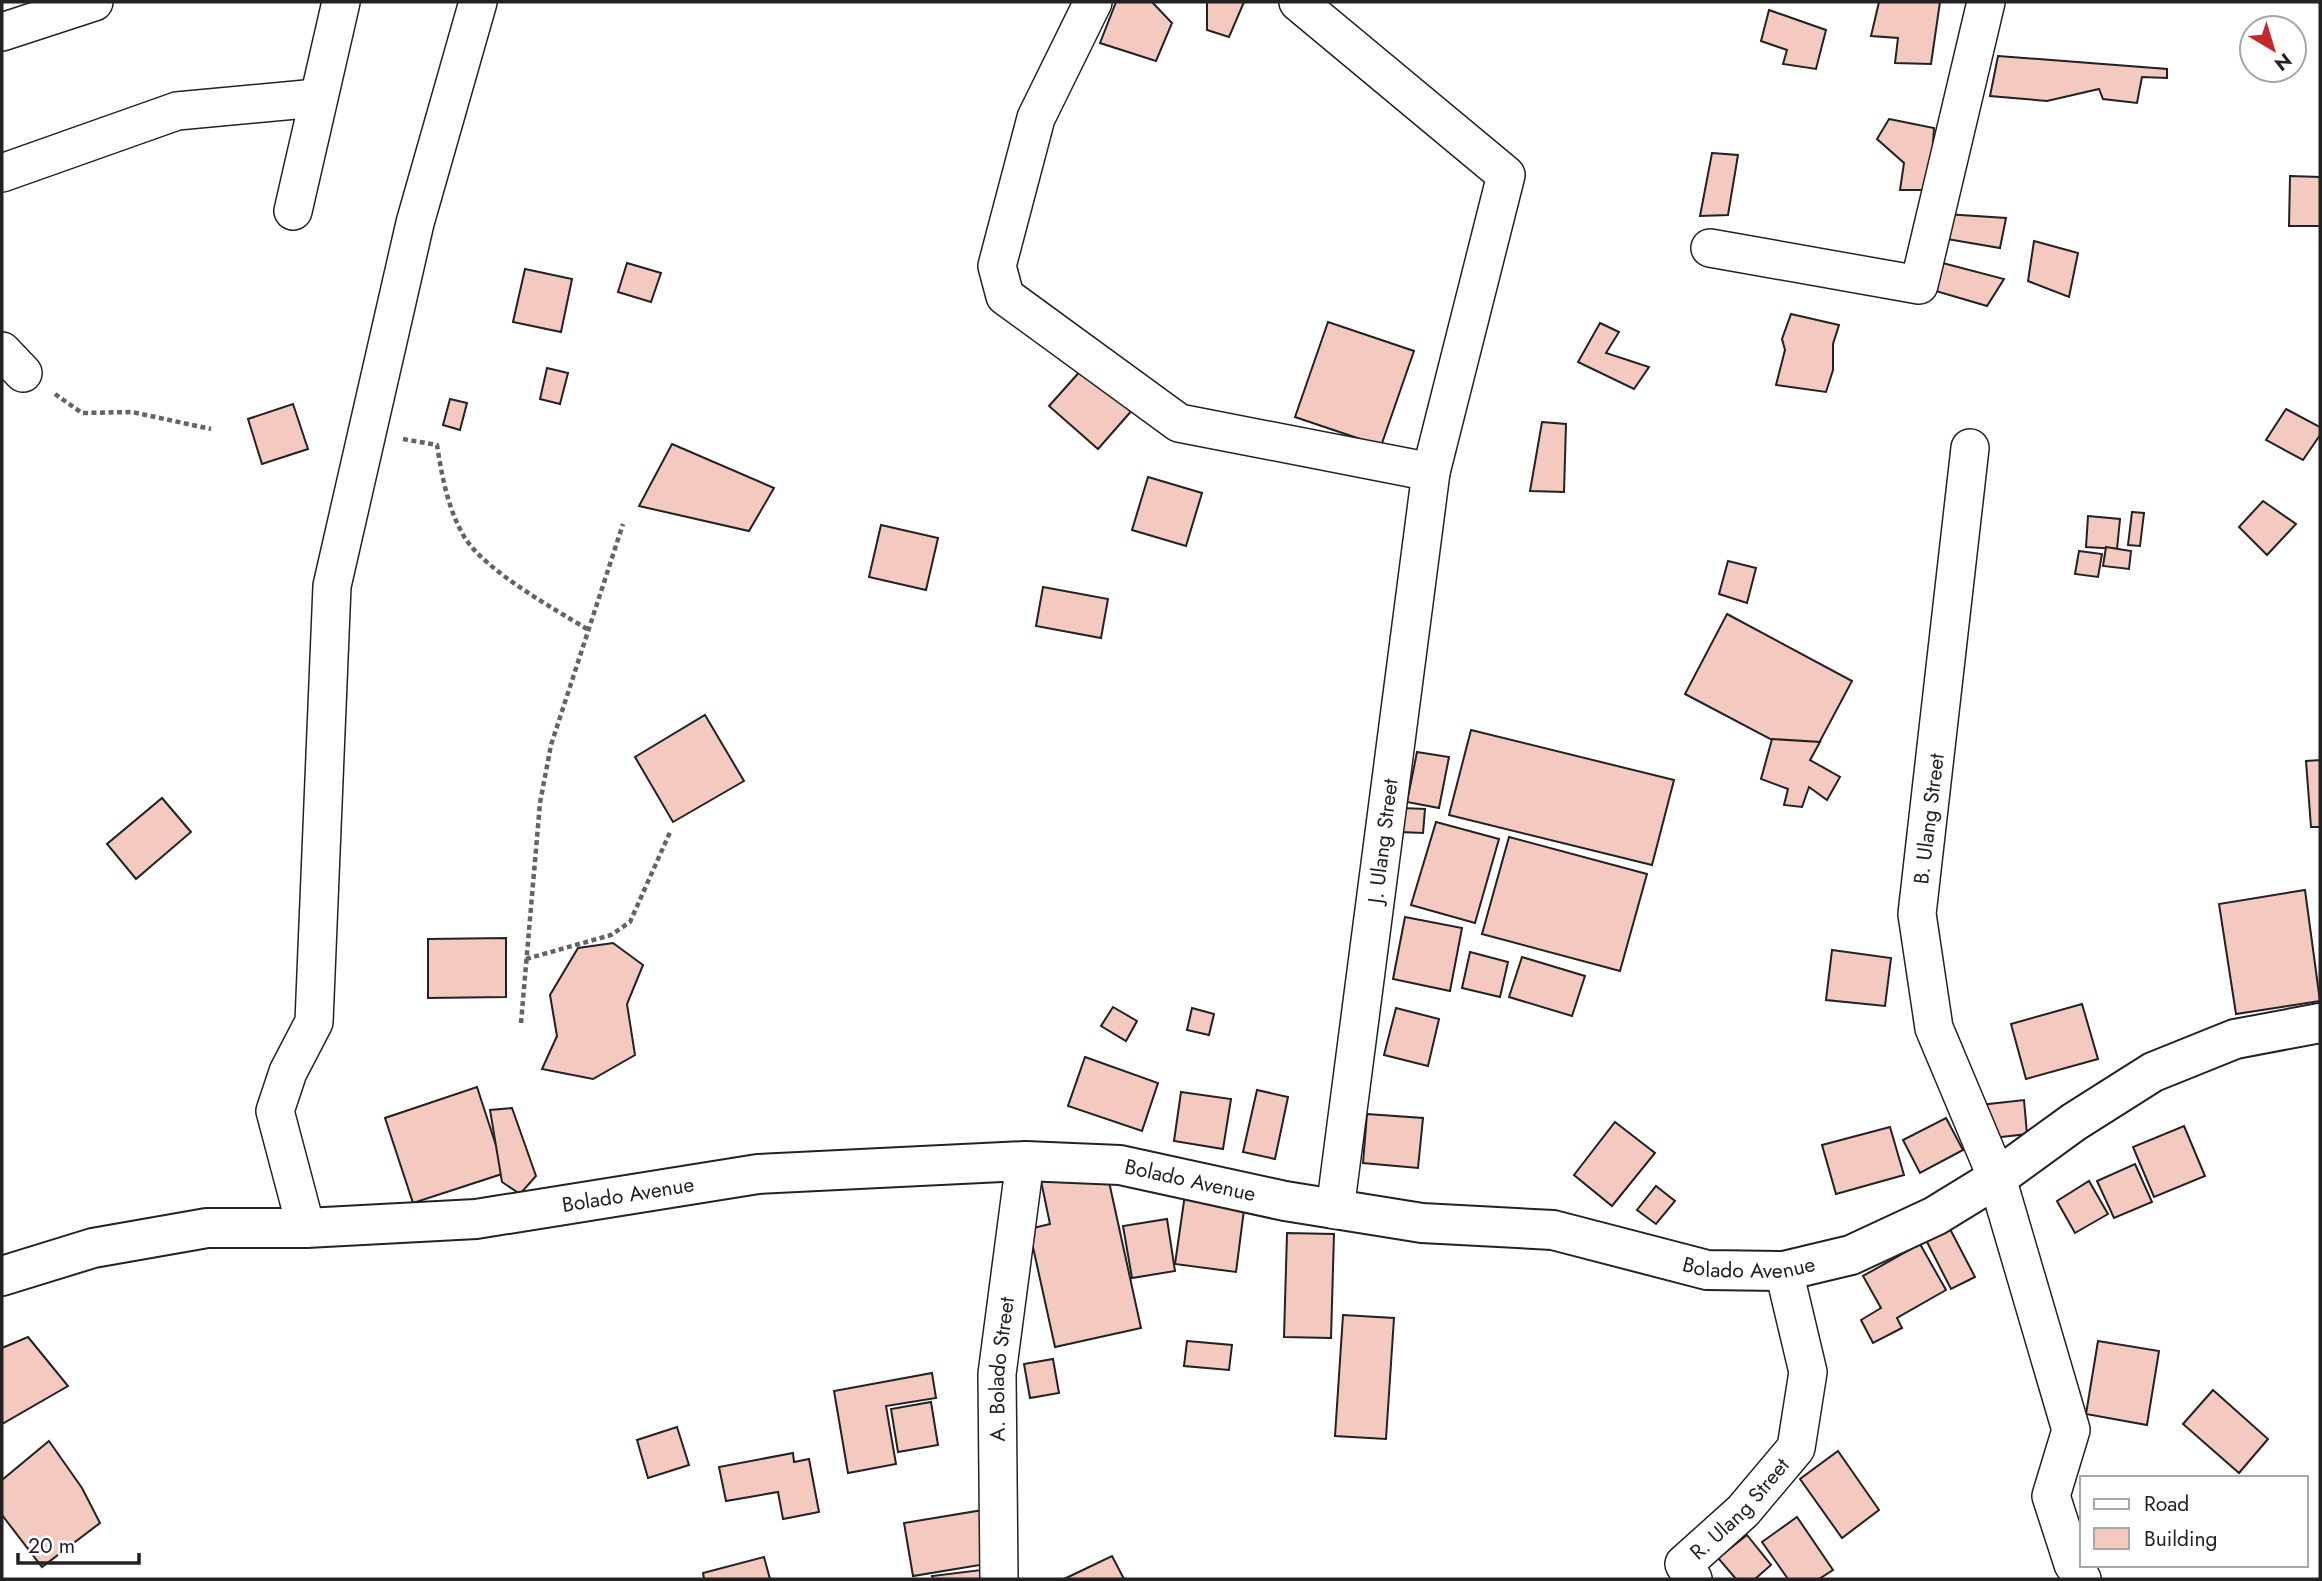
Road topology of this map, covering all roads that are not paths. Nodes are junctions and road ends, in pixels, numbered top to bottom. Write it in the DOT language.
graph roads {
  1 [pos="94,2"];
  2 [pos="341,2"];
  3 [pos="478,2"];
  4 [pos="1093,2"];
  5 [pos="1298,2"];
  6 [pos="1986,2"];
  7 [pos="2,32"];
  8 [pos="317,98"];
  9 [pos="2,173"];
  10 [pos="292,211"];
  11 [pos="1710,248"];
  12 [pos="1970,448"];
  13 [pos="1431,472"];
  14 [pos="2320,1023"];
  15 [pos="1025,1161"];
  16 [pos="1997,1178"];
  17 [pos="1335,1210"];
  18 [pos="306,1228"];
  19 [pos="1784,1271"];
  20 [pos="2,1276"];
  21 [pos="999,1579"];
  22 [pos="1693,1579"];
  23 [pos="2082,1579"];
  1 -- 7 [label="street"];
  2 -- 8 [label="street"];
  3 -- 18 [label="street"];
  4 -- 13 [label="street"];
  5 -- 13 [label="street, J. Ulang Street"];
  6 -- 11 [label="street"];
  8 -- 9 [label="street"];
  8 -- 10 [label="street"];
  12 -- 16 [label="street, B. Ulang Street"];
  13 -- 17 [label="street, J. Ulang Street"];
  14 -- 16 [label="street, Bolado Avenue"];
  15 -- 17 [label="street, Bolado Avenue"];
  15 -- 18 [label="street, Bolado Avenue"];
  15 -- 21 [label="street, A. Bolado Street"];
  16 -- 19 [label="street, Bolado Avenue"];
  16 -- 23 [label="street, B. Ulang Street"];
  17 -- 19 [label="street, Bolado Avenue"];
  18 -- 20 [label="street, Bolado Avenue"];
  19 -- 22 [label="street, R. Ulang Street"];
}
